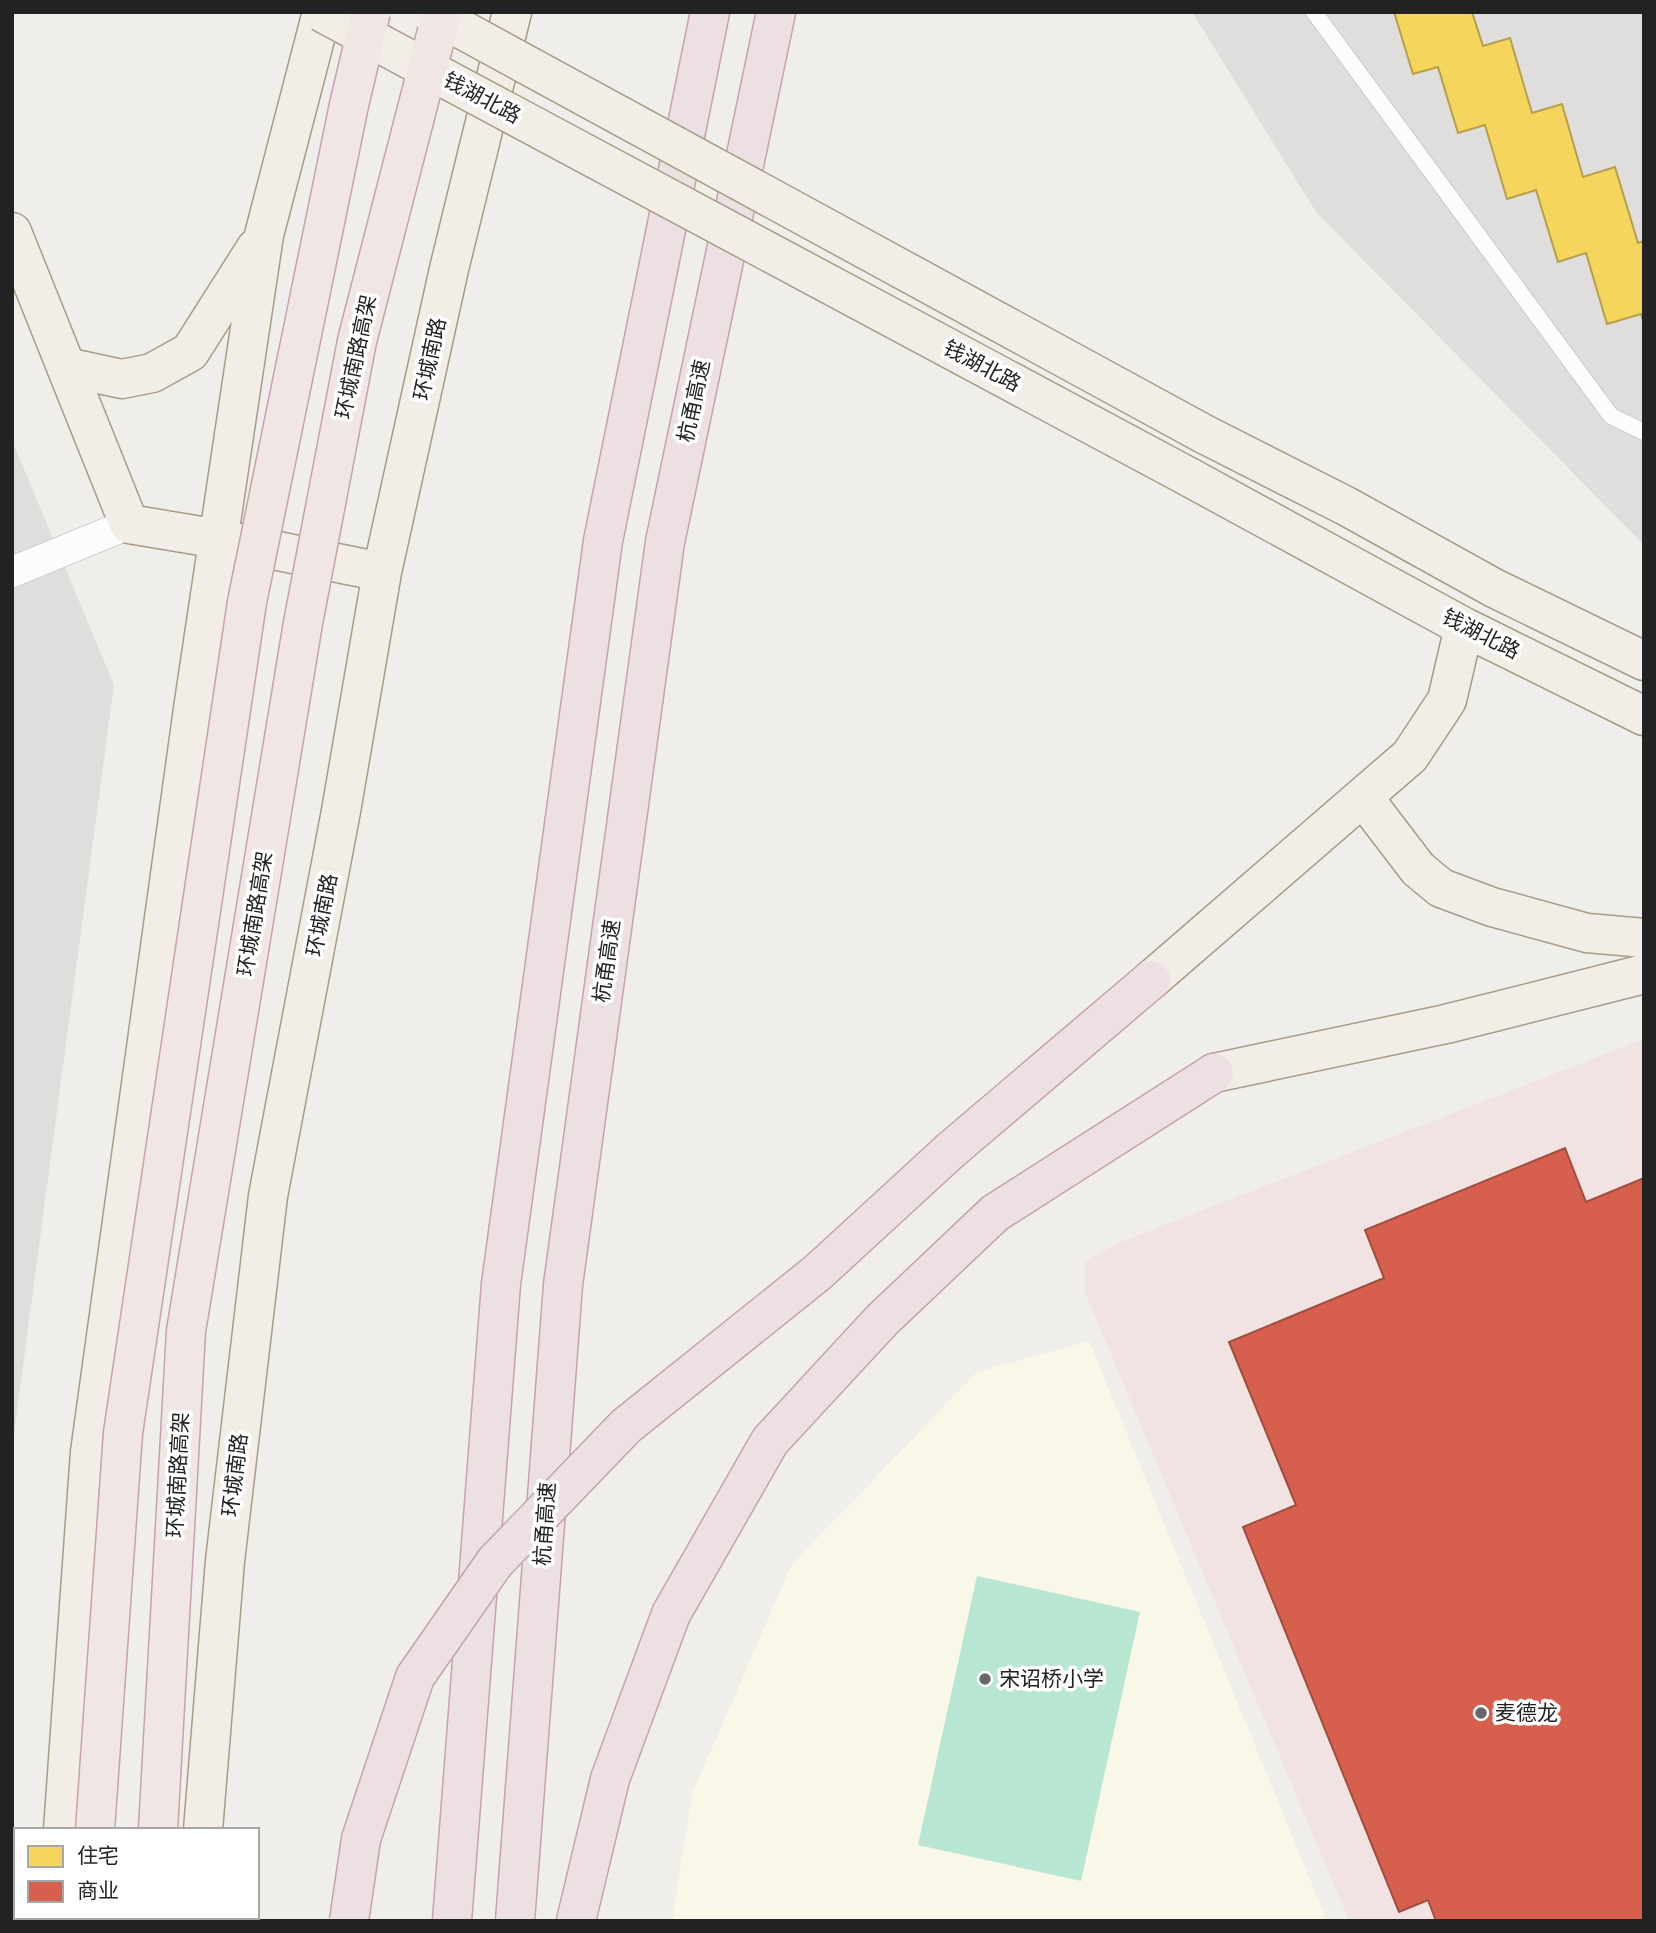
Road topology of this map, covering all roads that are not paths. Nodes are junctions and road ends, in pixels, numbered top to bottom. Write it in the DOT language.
graph roads {
  1 [pos="322,12"];
  2 [pos="371,12"];
  3 [pos="430,12"];
  4 [pos="442,12"];
  5 [pos="512,12"];
  6 [pos="710,12"];
  7 [pos="776,12"];
  8 [pos="1314,12"];
  9 [pos="12,232"];
  10 [pos="264,235"];
  11 [pos="66,367"];
  12 [pos="1644,432"];
  13 [pos="129,524"];
  14 [pos="219,539"];
  15 [pos="12,572"];
  16 [pos="382,572"];
  17 [pos="1464,627"];
  18 [pos="1644,661"];
  19 [pos="1644,716"];
  20 [pos="1363,797"];
  21 [pos="1644,938"];
  22 [pos="1644,974"];
  23 [pos="1151,980"];
  24 [pos="1214,1073"];
  25 [pos="63,1828"];
  26 [pos="95,1828"];
  27 [pos="158,1828"];
  28 [pos="203,1828"];
  29 [pos="349,1921"];
  30 [pos="452,1921"];
  31 [pos="515,1921"];
  32 [pos="576,1921"];
  1 -- 10 [label="main road"];
  1 -- 17 [label="main road, 钱湖北路, bridge"];
  2 -- 26 [label="highway, bridge"];
  3 -- 18 [label="main road, bridge"];
  4 -- 27 [label="highway, 环城南路高架, bridge"];
  5 -- 16 [label="main road, 环城南路"];
  6 -- 30 [label="highway"];
  7 -- 31 [label="highway, 杭甬高速"];
  8 -- 12 [label="lane"];
  9 -- 11 [label="main road"];
  10 -- 11 [label="main road"];
  10 -- 14 [label="main road"];
  11 -- 13 [label="main road"];
  13 -- 14 [label="main road"];
  13 -- 15 [label="street"];
  14 -- 16 [label="main road"];
  14 -- 25 [label="main road"];
  16 -- 28 [label="main road, 环城南路"];
  17 -- 19 [label="main road, 钱湖北路"];
  17 -- 20 [label="main road"];
  20 -- 21 [label="main road"];
  20 -- 23 [label="main road"];
  22 -- 24 [label="main road"];
  23 -- 29 [label="highway, bridge"];
  24 -- 32 [label="highway"];
}
